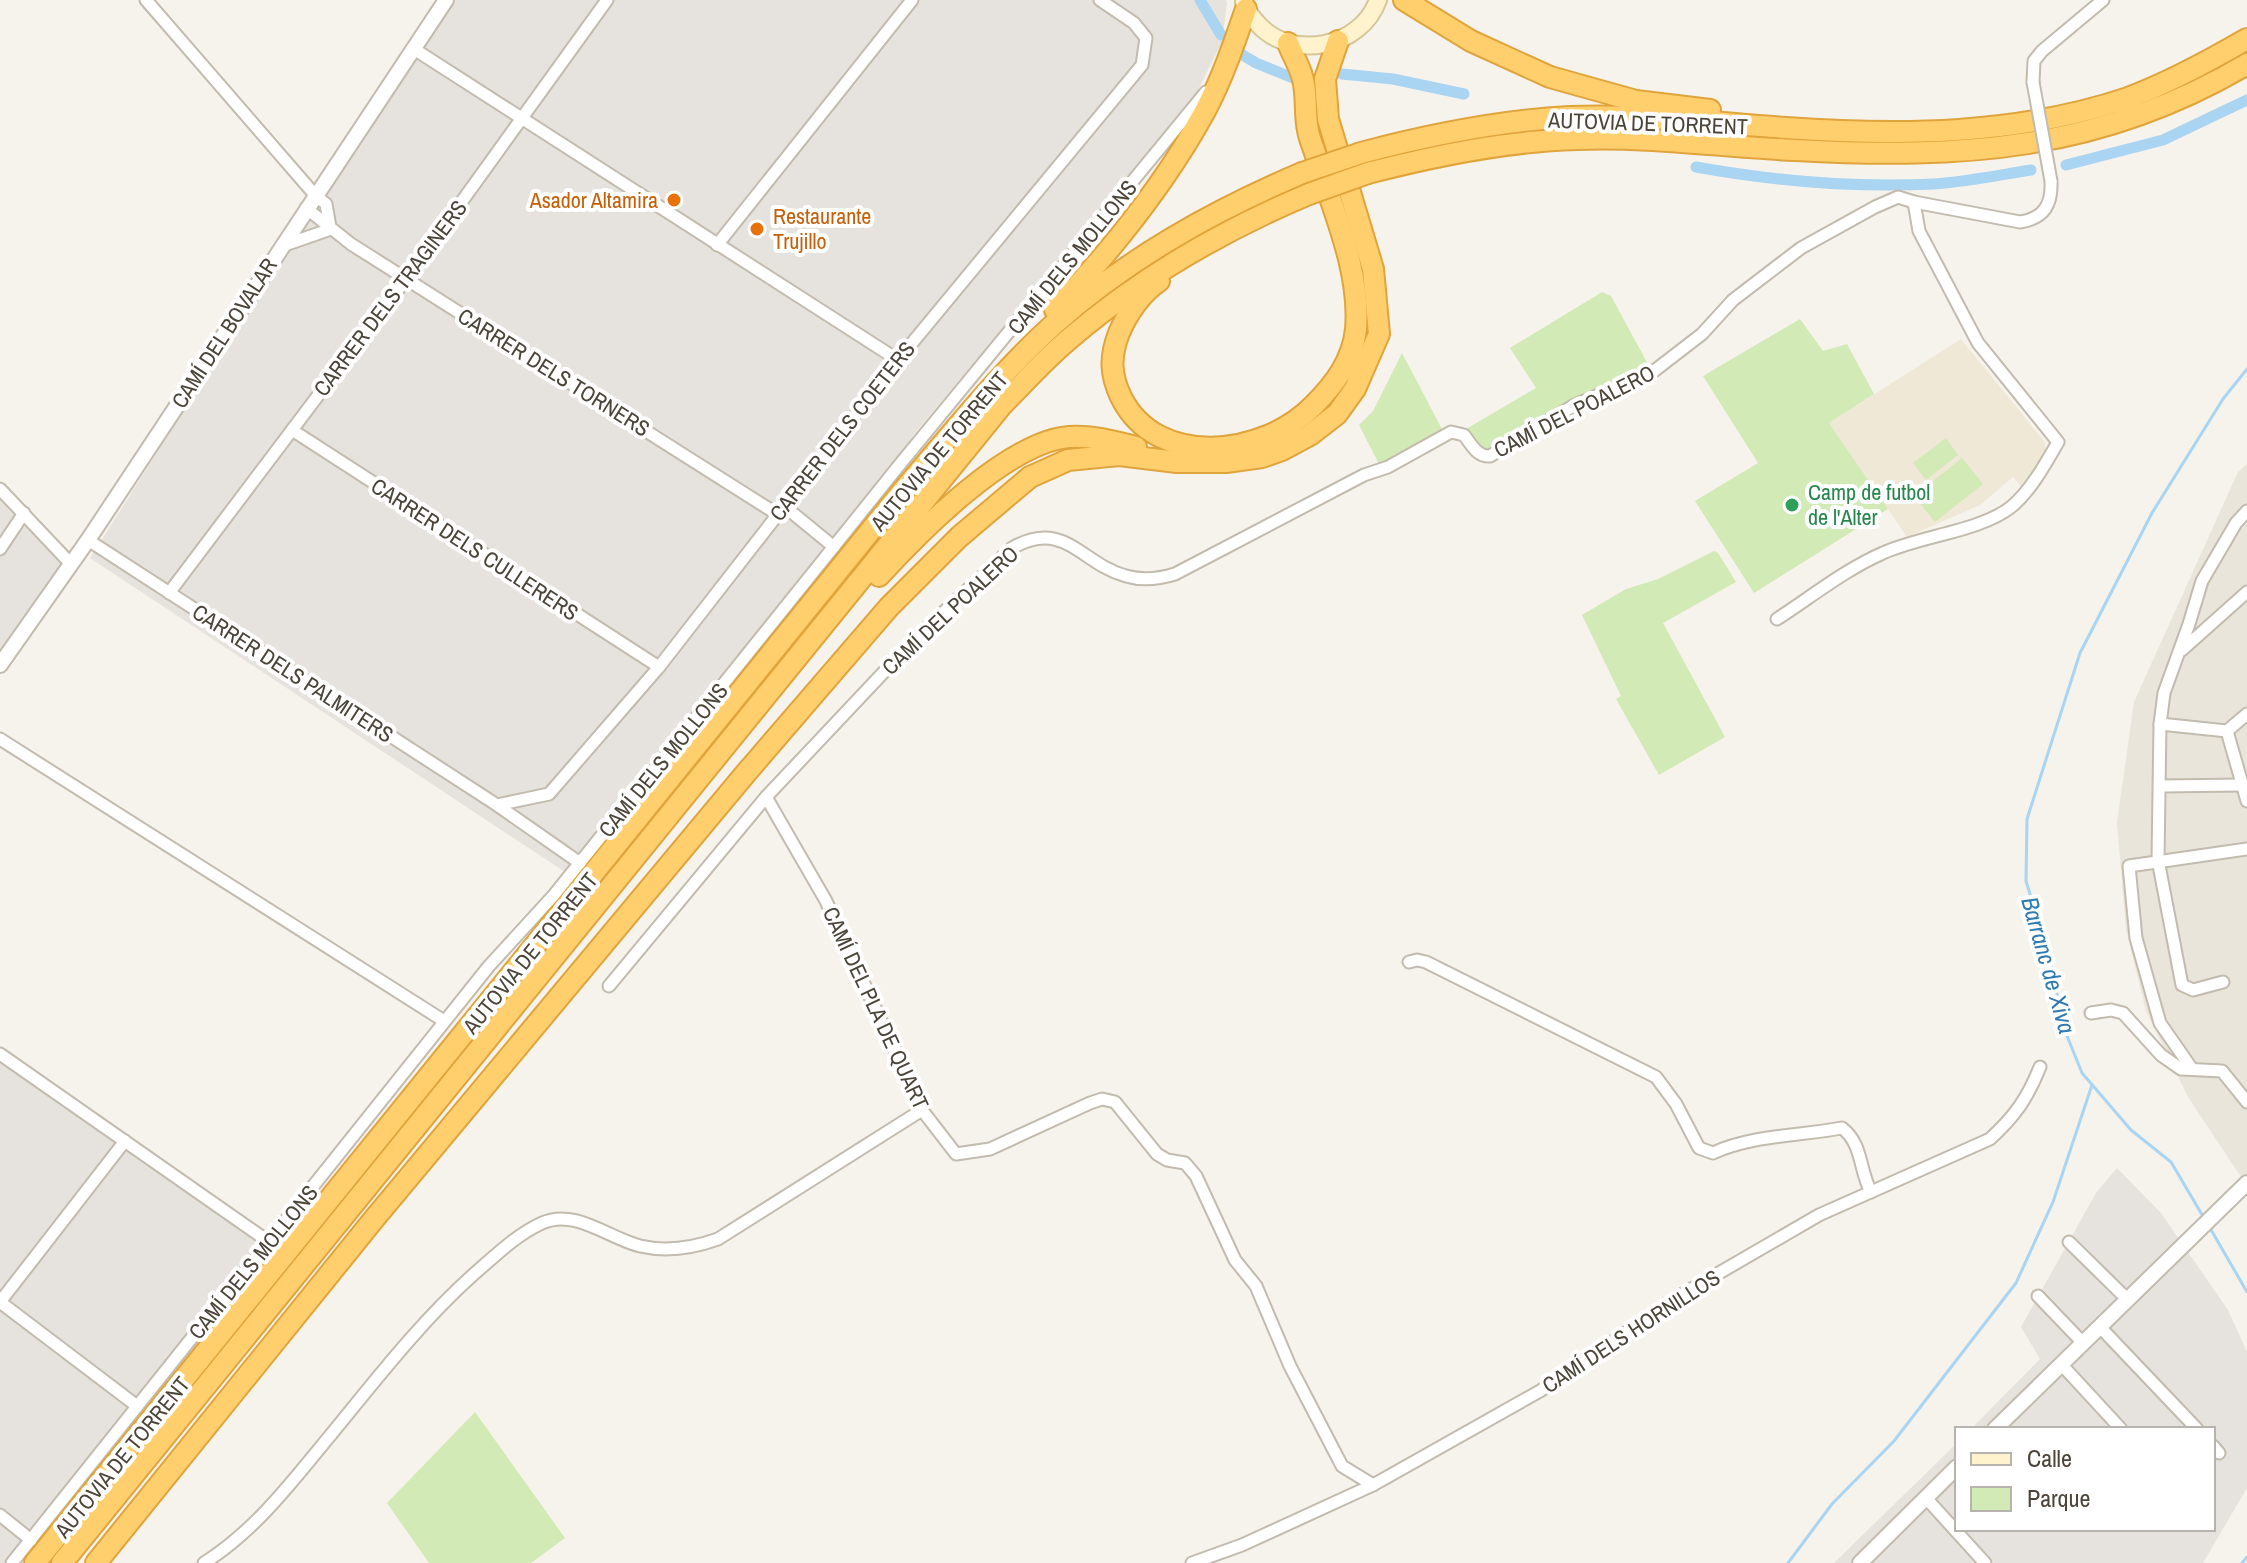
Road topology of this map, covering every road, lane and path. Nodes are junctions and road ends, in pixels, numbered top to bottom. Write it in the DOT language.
graph roads {
  1 [pos="146,0"];
  2 [pos="446,0"];
  3 [pos="607,0"];
  4 [pos="912,0"];
  5 [pos="1100,0"];
  6 [pos="1378,0"];
  7 [pos="1404,0"];
  8 [pos="2103,0"];
  9 [pos="1245,5"];
  10 [pos="2247,39"];
  11 [pos="1338,41"];
  12 [pos="1288,43"];
  13 [pos="414,49"];
  14 [pos="2247,64"];
  15 [pos="1224,70"];
  16 [pos="521,119"];
  17 [pos="1905,133"];
  18 [pos="315,195"];
  19 [pos="1311,197"];
  20 [pos="1914,202"];
  21 [pos="306,208"];
  22 [pos="331,229"];
  23 [pos="717,245"];
  24 [pos="282,246"];
  25 [pos="406,279"];
  26 [pos="898,360"];
  27 [pos="292,430"];
  28 [pos="1226,462"];
  29 [pos="0,489"];
  30 [pos="901,493"];
  31 [pos="781,510"];
  32 [pos="2247,511"];
  33 [pos="24,513"];
  34 [pos="88,540"];
  35 [pos="834,547"];
  36 [pos="0,549"];
  37 [pos="71,564"];
  38 [pos="2247,592"];
  39 [pos="169,593"];
  40 [pos="1777,619"];
  41 [pos="2180,652"];
  42 [pos="0,665"];
  43 [pos="659,667"];
  44 [pos="2247,714"];
  45 [pos="2160,724"];
  46 [pos="2227,731"];
  47 [pos="0,739"];
  48 [pos="719,754"];
  49 [pos="2243,785"];
  50 [pos="2160,786"];
  51 [pos="766,797"];
  52 [pos="2247,801"];
  53 [pos="497,805"];
  54 [pos="2247,849"];
  55 [pos="2158,860"];
  56 [pos="580,863"];
  57 [pos="1409,962"];
  58 [pos="2223,982"];
  59 [pos="609,986"];
  60 [pos="2091,1013"];
  61 [pos="444,1021"];
  62 [pos="0,1054"];
  63 [pos="2040,1067"];
  64 [pos="2192,1069"];
  65 [pos="2247,1102"];
  66 [pos="922,1110"];
  67 [pos="125,1141"];
  68 [pos="2247,1183"];
  69 [pos="1871,1192"];
  70 [pos="269,1242"];
  71 [pos="2069,1242"];
  72 [pos="2038,1296"];
  73 [pos="2128,1300"];
  74 [pos="0,1302"];
  75 [pos="2100,1327"];
  76 [pos="2083,1343"];
  77 [pos="2061,1364"];
  78 [pos="137,1406"];
  79 [pos="1997,1427"];
  80 [pos="2119,1427"];
  81 [pos="2195,1427"];
  82 [pos="1955,1469"];
  83 [pos="1373,1485"];
  84 [pos="1926,1498"];
  85 [pos="0,1515"];
  86 [pos="1955,1530"];
  87 [pos="1956,1531"];
  88 [pos="31,1540"];
  89 [pos="12,1563"];
  90 [pos="35,1563"];
  91 [pos="62,1563"];
  92 [pos="96,1563"];
  93 [pos="204,1563"];
  94 [pos="1192,1563"];
  95 [pos="1860,1563"];
  96 [pos="1985,1563"];
  1 -- 18 [label="street"];
  2 -- 13 [label="street, CAMÍ DEL BOVALAR"];
  3 -- 16 [label="street, CARRER DELS TRAGINERS"];
  4 -- 23 [label="street"];
  5 -- 26 [label="street, CARRER DELS COETERS"];
  6 -- 11 [label="main road"];
  7 -- 17 [label="highway"];
  8 -- 20 [label="street, CAMÍ DEL POALERO, bridge"];
  9 -- 12 [label="main road"];
  9 -- 15 [label="highway"];
  10 -- 17 [label="highway, AUTOVIA DE TORRENT"];
  11 -- 12 [label="main road"];
  11 -- 28 [label="highway"];
  12 -- 19 [label="highway"];
  13 -- 16 [label="street"];
  13 -- 18 [label="street, CAMÍ DEL BOVALAR"];
  14 -- 19 [label="highway, AUTOVIA DE TORRENT, bridge"];
  15 -- 30 [label="highway"];
  15 -- 35 [label="street, CAMÍ DELS MOLLONS"];
  16 -- 23 [label="street"];
  16 -- 25 [label="street, CARRER DELS TRAGINERS"];
  17 -- 30 [label="highway, AUTOVIA DE TORRENT, bridge"];
  18 -- 21 [label="street, CAMÍ DEL BOVALAR"];
  18 -- 22 [label="street"];
  19 -- 48 [label="highway, AUTOVIA DE TORRENT"];
  20 -- 40 [label="street"];
  20 -- 51 [label="street, CAMÍ DEL POALERO"];
  21 -- 22 [label="street, CARRER DELS TORNERS"];
  21 -- 24 [label="street, CAMÍ DEL BOVALAR"];
  22 -- 24 [label="street"];
  22 -- 25 [label="street, CARRER DELS TORNERS"];
  23 -- 26 [label="street"];
  24 -- 34 [label="street, CAMÍ DEL BOVALAR"];
  25 -- 27 [label="street, CARRER DELS TRAGINERS"];
  25 -- 31 [label="street, CARRER DELS TORNERS"];
  26 -- 31 [label="street, CARRER DELS COETERS"];
  27 -- 39 [label="street, CARRER DELS TRAGINERS"];
  27 -- 43 [label="street, CARRER DELS CULLERERS"];
  28 -- 48 [label="highway"];
  28 -- 92 [label="highway"];
  29 -- 33 [label="street"];
  30 -- 90 [label="highway, AUTOVIA DE TORRENT"];
  31 -- 35 [label="street, CARRER DELS TORNERS"];
  31 -- 43 [label="street, CARRER DELS COETERS"];
  32 -- 41 [label="street"];
  33 -- 36 [label="street"];
  33 -- 37 [label="street"];
  34 -- 37 [label="street, CAMÍ DEL BOVALAR"];
  34 -- 39 [label="street, CARRER DELS PALMITERS"];
  35 -- 56 [label="street, CAMÍ DELS MOLLONS"];
  37 -- 42 [label="street, CAMÍ DEL BOVALAR"];
  38 -- 41 [label="street"];
  39 -- 53 [label="street, CARRER DELS PALMITERS"];
  41 -- 45 [label="street"];
  43 -- 53 [label="street, CARRER DELS COETERS"];
  44 -- 46 [label="street"];
  45 -- 46 [label="street"];
  45 -- 50 [label="street"];
  46 -- 49 [label="street"];
  47 -- 61 [label="street"];
  48 -- 91 [label="highway, AUTOVIA DE TORRENT"];
  49 -- 50 [label="street"];
  49 -- 52 [label="street"];
  50 -- 55 [label="street"];
  51 -- 59 [label="street"];
  51 -- 66 [label="street, CAMÍ DEL PLA DE QUART"];
  53 -- 56 [label="street, CARRER DELS PALMITERS"];
  54 -- 55 [label="street"];
  55 -- 58 [label="street"];
  55 -- 64 [label="street"];
  56 -- 61 [label="street, CAMÍ DELS MOLLONS"];
  57 -- 69 [label="street"];
  60 -- 64 [label="street"];
  61 -- 70 [label="street, CAMÍ DELS MOLLONS"];
  62 -- 67 [label="street"];
  63 -- 69 [label="street, CAMÍ DELS HORNILLOS"];
  64 -- 65 [label="street"];
  66 -- 83 [label="street, CAMÍ DEL PLA DE QUART"];
  66 -- 93 [label="street"];
  67 -- 70 [label="street"];
  67 -- 74 [label="street"];
  68 -- 73 [label="street"];
  69 -- 83 [label="street, CAMÍ DELS HORNILLOS"];
  70 -- 78 [label="street, CAMÍ DELS MOLLONS"];
  71 -- 73 [label="street"];
  72 -- 76 [label="street"];
  73 -- 75 [label="street"];
  74 -- 78 [label="street"];
  75 -- 76 [label="street"];
  75 -- 81 [label="street"];
  76 -- 77 [label="street"];
  77 -- 79 [label="street"];
  77 -- 80 [label="street"];
  78 -- 88 [label="street, CAMÍ DELS MOLLONS"];
  82 -- 84 [label="street"];
  83 -- 94 [label="street, CAMÍ DELS HORNILLOS"];
  84 -- 86 [label="street"];
  84 -- 95 [label="street"];
  85 -- 88 [label="street"];
  87 -- 96 [label="street"];
  88 -- 89 [label="street, CAMÍ DELS MOLLONS"];
}
